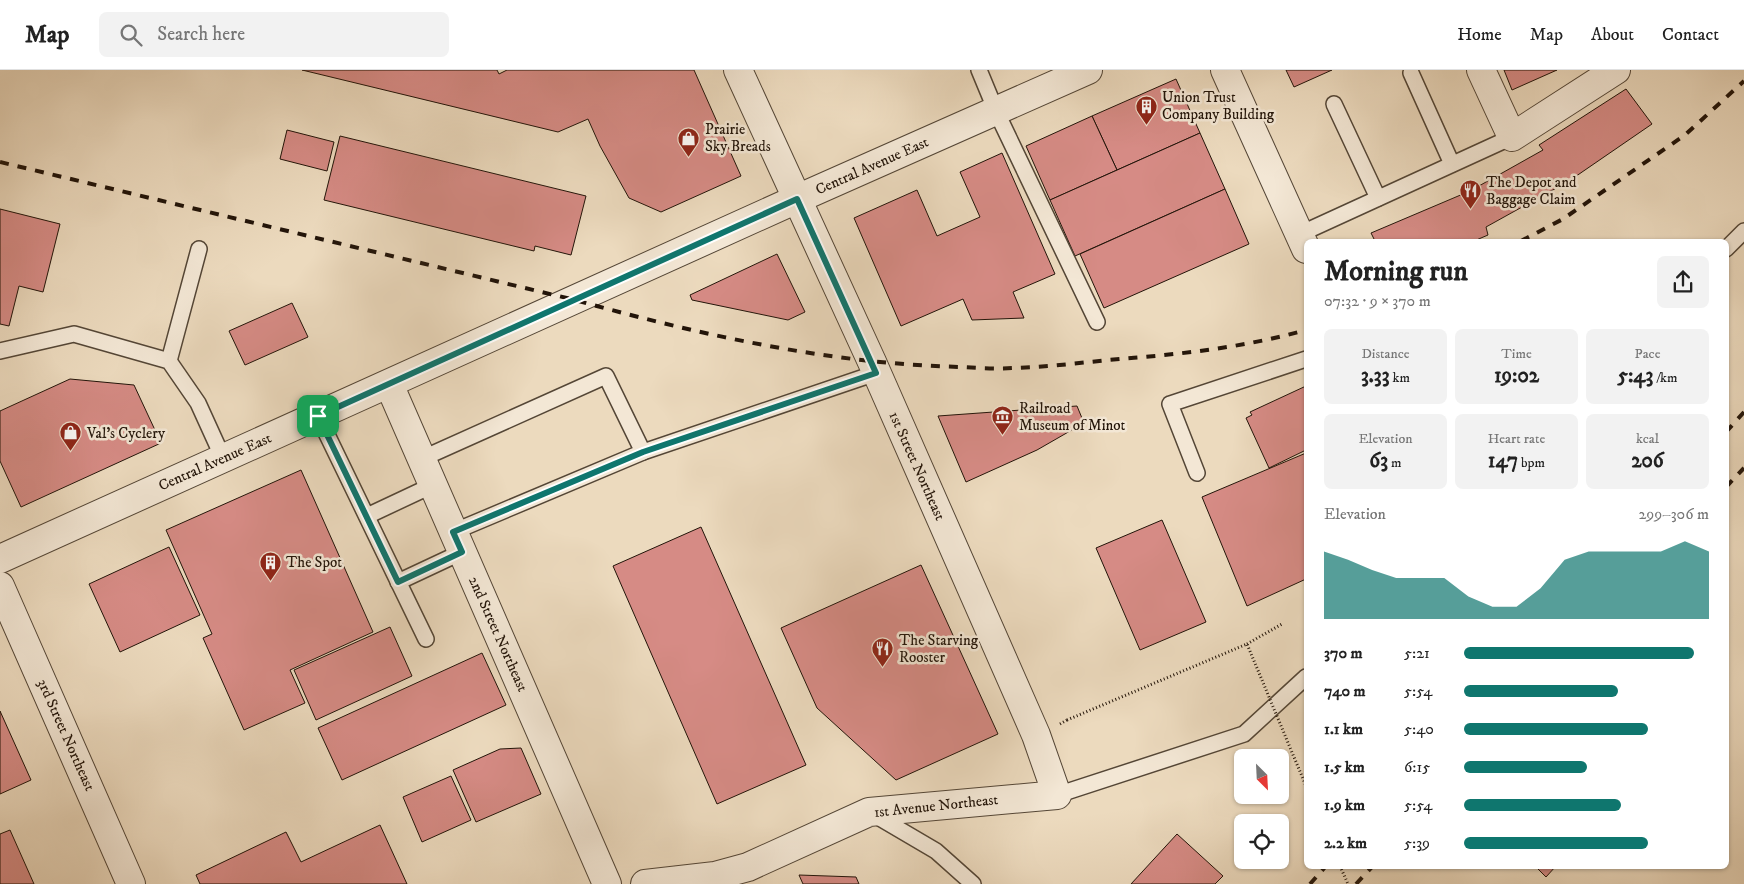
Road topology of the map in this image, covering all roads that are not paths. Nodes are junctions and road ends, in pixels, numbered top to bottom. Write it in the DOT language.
graph roads {
  1 [pos="738,70"];
  2 [pos="979,70"];
  3 [pos="1088,70"];
  4 [pos="1225,70"];
  5 [pos="1481,70"];
  6 [pos="1616,70"];
  7 [pos="1411,72"];
  8 [pos="1334,104"];
  9 [pos="996,111"];
  10 [pos="1512,137"];
  11 [pos="1452,164"];
  12 [pos="1378,198"];
  13 [pos="797,199"];
  14 [pos="1744,231"];
  15 [pos="1306,239"];
  16 [pos="1303,241"];
  17 [pos="1729,246"];
  18 [pos="199,249"];
  19 [pos="1097,322"];
  20 [pos="0,351"];
  21 [pos="1304,360"];
  22 [pos="168,361"];
  23 [pos="876,373"];
  24 [pos="389,384"];
  25 [pos="318,416"];
  26 [pos="643,452"];
  27 [pos="223,458"];
  28 [pos="421,458"];
  29 [pos="1197,473"];
  30 [pos="433,485"];
  31 [pos="367,516"];
  32 [pos="458,542"];
  33 [pos="0,559"];
  34 [pos="398,582"];
  35 [pos="0,586"];
  36 [pos="426,639"];
  37 [pos="1304,679"];
  38 [pos="1057,795"];
  39 [pos="870,812"];
  40 [pos="131,884"];
  41 [pos="607,884"];
  42 [pos="645,884"];
  43 [pos="973,884"];
  1 -- 13 [label="street, 1st Street Northeast"];
  2 -- 9 [label="lane"];
  3 -- 9 [label="street, Central Avenue East"];
  4 -- 16 [label="street"];
  5 -- 10 [label="street"];
  6 -- 10 [label="street"];
  7 -- 11 [label="lane"];
  8 -- 12 [label="lane"];
  9 -- 13 [label="street, Central Avenue East"];
  9 -- 19 [label="lane"];
  10 -- 11 [label="lane"];
  11 -- 12 [label="lane"];
  12 -- 15 [label="lane"];
  13 -- 23 [label="street, 1st Street Northeast"];
  13 -- 24 [label="street, Central Avenue East"];
  14 -- 17 [label="lane"];
  18 -- 22 [label="lane"];
  20 -- 22 [label="lane"];
  21 -- 29 [label="lane"];
  22 -- 27 [label="lane"];
  23 -- 26 [label="lane"];
  23 -- 38 [label="street, 1st Street Northeast"];
  24 -- 25 [label="street, Central Avenue East"];
  24 -- 28 [label="street, 2nd Street Northeast"];
  25 -- 27 [label="street, Central Avenue East"];
  25 -- 31 [label="lane"];
  26 -- 28 [label="lane"];
  26 -- 32 [label="lane"];
  27 -- 33 [label="street, Central Avenue East"];
  28 -- 30 [label="street, 2nd Street Northeast"];
  30 -- 31 [label="lane"];
  30 -- 32 [label="street, 2nd Street Northeast"];
  31 -- 34 [label="lane"];
  32 -- 34 [label="lane"];
  32 -- 41 [label="street, 2nd Street Northeast"];
  34 -- 36 [label="lane"];
  35 -- 40 [label="street, 3rd Street Northeast"];
  37 -- 38 [label="lane"];
  38 -- 39 [label="street, 1st Avenue Northeast"];
  39 -- 42 [label="street, 1st Avenue Northeast"];
  39 -- 43 [label="lane"];
}
